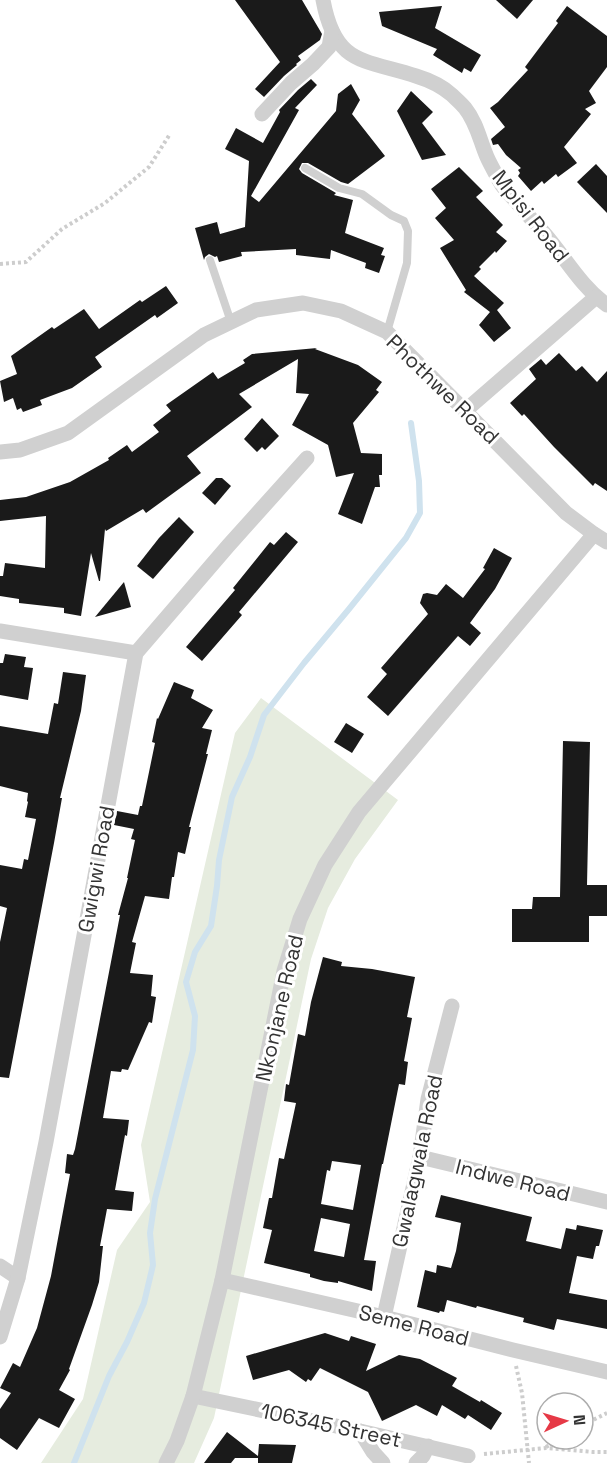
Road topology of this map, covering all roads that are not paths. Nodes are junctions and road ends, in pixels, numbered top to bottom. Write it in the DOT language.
graph roads {
  1 [pos="323,0"];
  2 [pos="332,31"];
  3 [pos="262,114"];
  4 [pos="305,168"];
  5 [pos="210,260"];
  6 [pos="601,301"];
  7 [pos="231,322"];
  8 [pos="387,332"];
  9 [pos="466,410"];
  10 [pos="0,452"];
  11 [pos="307,458"];
  12 [pos="600,538"];
  13 [pos="0,631"];
  14 [pos="136,653"];
  15 [pos="452,1006"];
  16 [pos="420,1157"];
  17 [pos="607,1202"];
  18 [pos="0,1266"];
  19 [pos="18,1278"];
  20 [pos="222,1280"];
  21 [pos="384,1317"];
  22 [pos="0,1337"];
  23 [pos="607,1372"];
  24 [pos="193,1396"];
  25 [pos="360,1431"];
  26 [pos="428,1446"];
  27 [pos="468,1456"];
  28 [pos="166,1463"];
  29 [pos="383,1463"];
  30 [pos="416,1463"];
  1 -- 2 [label="street, Mpisi Road"];
  2 -- 3 [label="street"];
  2 -- 6 [label="street, Mpisi Road"];
  4 -- 8 [label="lane"];
  5 -- 7 [label="lane"];
  6 -- 9 [label="street, Mpisi Road"];
  7 -- 8 [label="street, Phothwe Road"];
  7 -- 10 [label="street, Phothwe Road"];
  8 -- 9 [label="street, Phothwe Road"];
  9 -- 12 [label="street, Phothwe Road"];
  11 -- 14 [label="street"];
  12 -- 20 [label="street, Nkonjane Road"];
  13 -- 14 [label="street"];
  14 -- 19 [label="street, Gwigwi Road"];
  15 -- 16 [label="street, Gwalagwala Road"];
  16 -- 17 [label="street, Indwe Road"];
  16 -- 21 [label="street, Gwalagwala Road"];
  18 -- 19 [label="street"];
  19 -- 22 [label="street, Gwigwi Road"];
  20 -- 21 [label="street, Seme Road"];
  20 -- 24 [label="street, Nkonjane Road"];
  21 -- 23 [label="street, Seme Road"];
  24 -- 25 [label="street, 106345 Street"];
  24 -- 28 [label="street, Nkonjane Road"];
  25 -- 26 [label="street, 106345 Street"];
  25 -- 29 [label="street"];
  26 -- 27 [label="street, 106345 Street"];
  26 -- 30 [label="street"];
}
